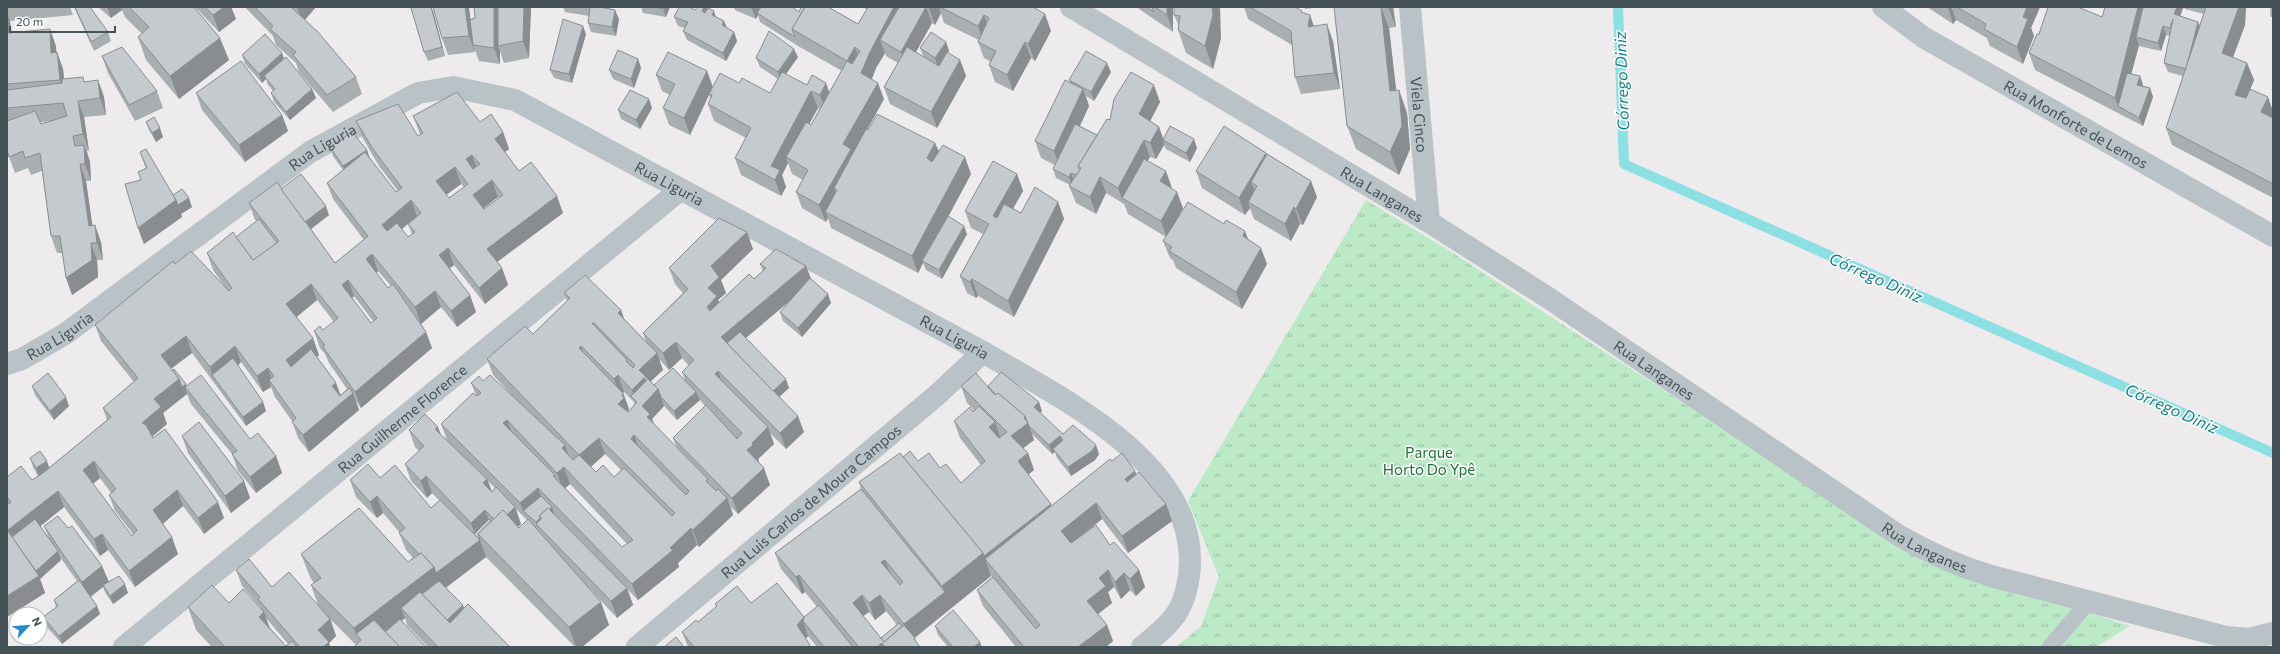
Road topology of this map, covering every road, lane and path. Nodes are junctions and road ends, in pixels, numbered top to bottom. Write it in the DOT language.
graph roads {
  1 [pos="1071,7"];
  2 [pos="1410,7"];
  3 [pos="1883,7"];
  4 [pos="680,190"];
  5 [pos="1429,222"];
  6 [pos="2273,236"];
  7 [pos="983,352"];
  8 [pos="7,364"];
  9 [pos="2089,601"];
  10 [pos="2273,633"];
  11 [pos="124,647"];
  12 [pos="637,647"];
  13 [pos="1142,647"];
  14 [pos="2050,647"];
  1 -- 5 [label="street, Rua Langanes"];
  2 -- 5 [label="street, Viela Cinco"];
  3 -- 6 [label="street, Rua Monforte de Lemos"];
  4 -- 7 [label="street, Rua Liguria"];
  4 -- 8 [label="street, Rua Liguria"];
  4 -- 11 [label="street, Rua Guilherme Florence"];
  5 -- 9 [label="street, Rua Langanes"];
  7 -- 12 [label="street, Rua Luis Carlos de Moura Campos"];
  7 -- 13 [label="street, Rua Liguria"];
  9 -- 10 [label="street, Rua Langanes"];
  9 -- 14 [label="lane"];
}
